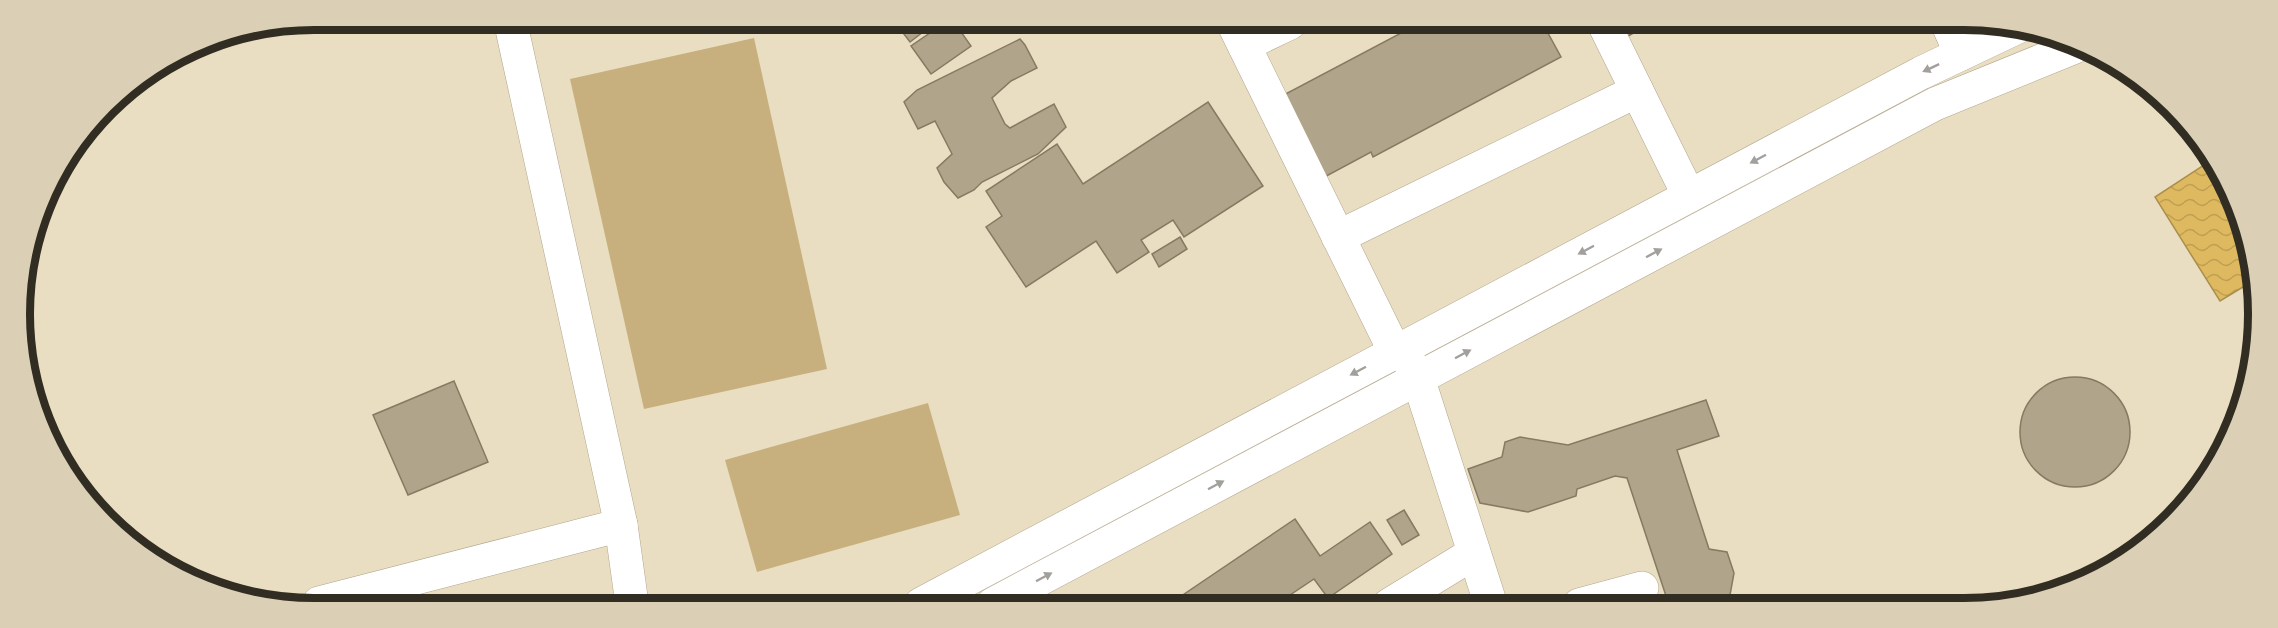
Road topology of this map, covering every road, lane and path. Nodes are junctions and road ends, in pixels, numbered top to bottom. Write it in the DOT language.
graph roads {
  1 [pos="512,30"];
  2 [pos="1258,30"];
  3 [pos="1607,30"];
  4 [pos="1991,31"];
  5 [pos="1239,34"];
  6 [pos="1954,39"];
  7 [pos="2068,50"];
  8 [pos="1637,91"];
  9 [pos="1689,196"];
  10 [pos="1338,237"];
  11 [pos="1398,350"];
  12 [pos="1418,378"];
  13 [pos="621,525"];
  14 [pos="1474,552"];
  15 [pos="1641,588"];
  16 [pos="338,598"];
  17 [pos="631,598"];
  18 [pos="932,598"];
  19 [pos="1004,598"];
  20 [pos="1400,598"];
  21 [pos="1489,598"];
  22 [pos="1605,598"];
  1 -- 13 [label="street"];
  2 -- 5 [label="street"];
  3 -- 8 [label="street"];
  4 -- 6 [label="street"];
  5 -- 10 [label="street"];
  6 -- 9 [label="street, one-way"];
  12 -- 7 [label="street, one-way"];
  8 -- 9 [label="street"];
  8 -- 10 [label="street"];
  9 -- 11 [label="street, one-way"];
  10 -- 11 [label="street"];
  11 -- 12 [label="street"];
  11 -- 18 [label="street, one-way"];
  12 -- 14 [label="street"];
  19 -- 12 [label="street, one-way"];
  13 -- 16 [label="street"];
  13 -- 17 [label="street"];
  14 -- 20 [label="street"];
  14 -- 21 [label="street"];
  15 -- 22 [label="street"];
}
